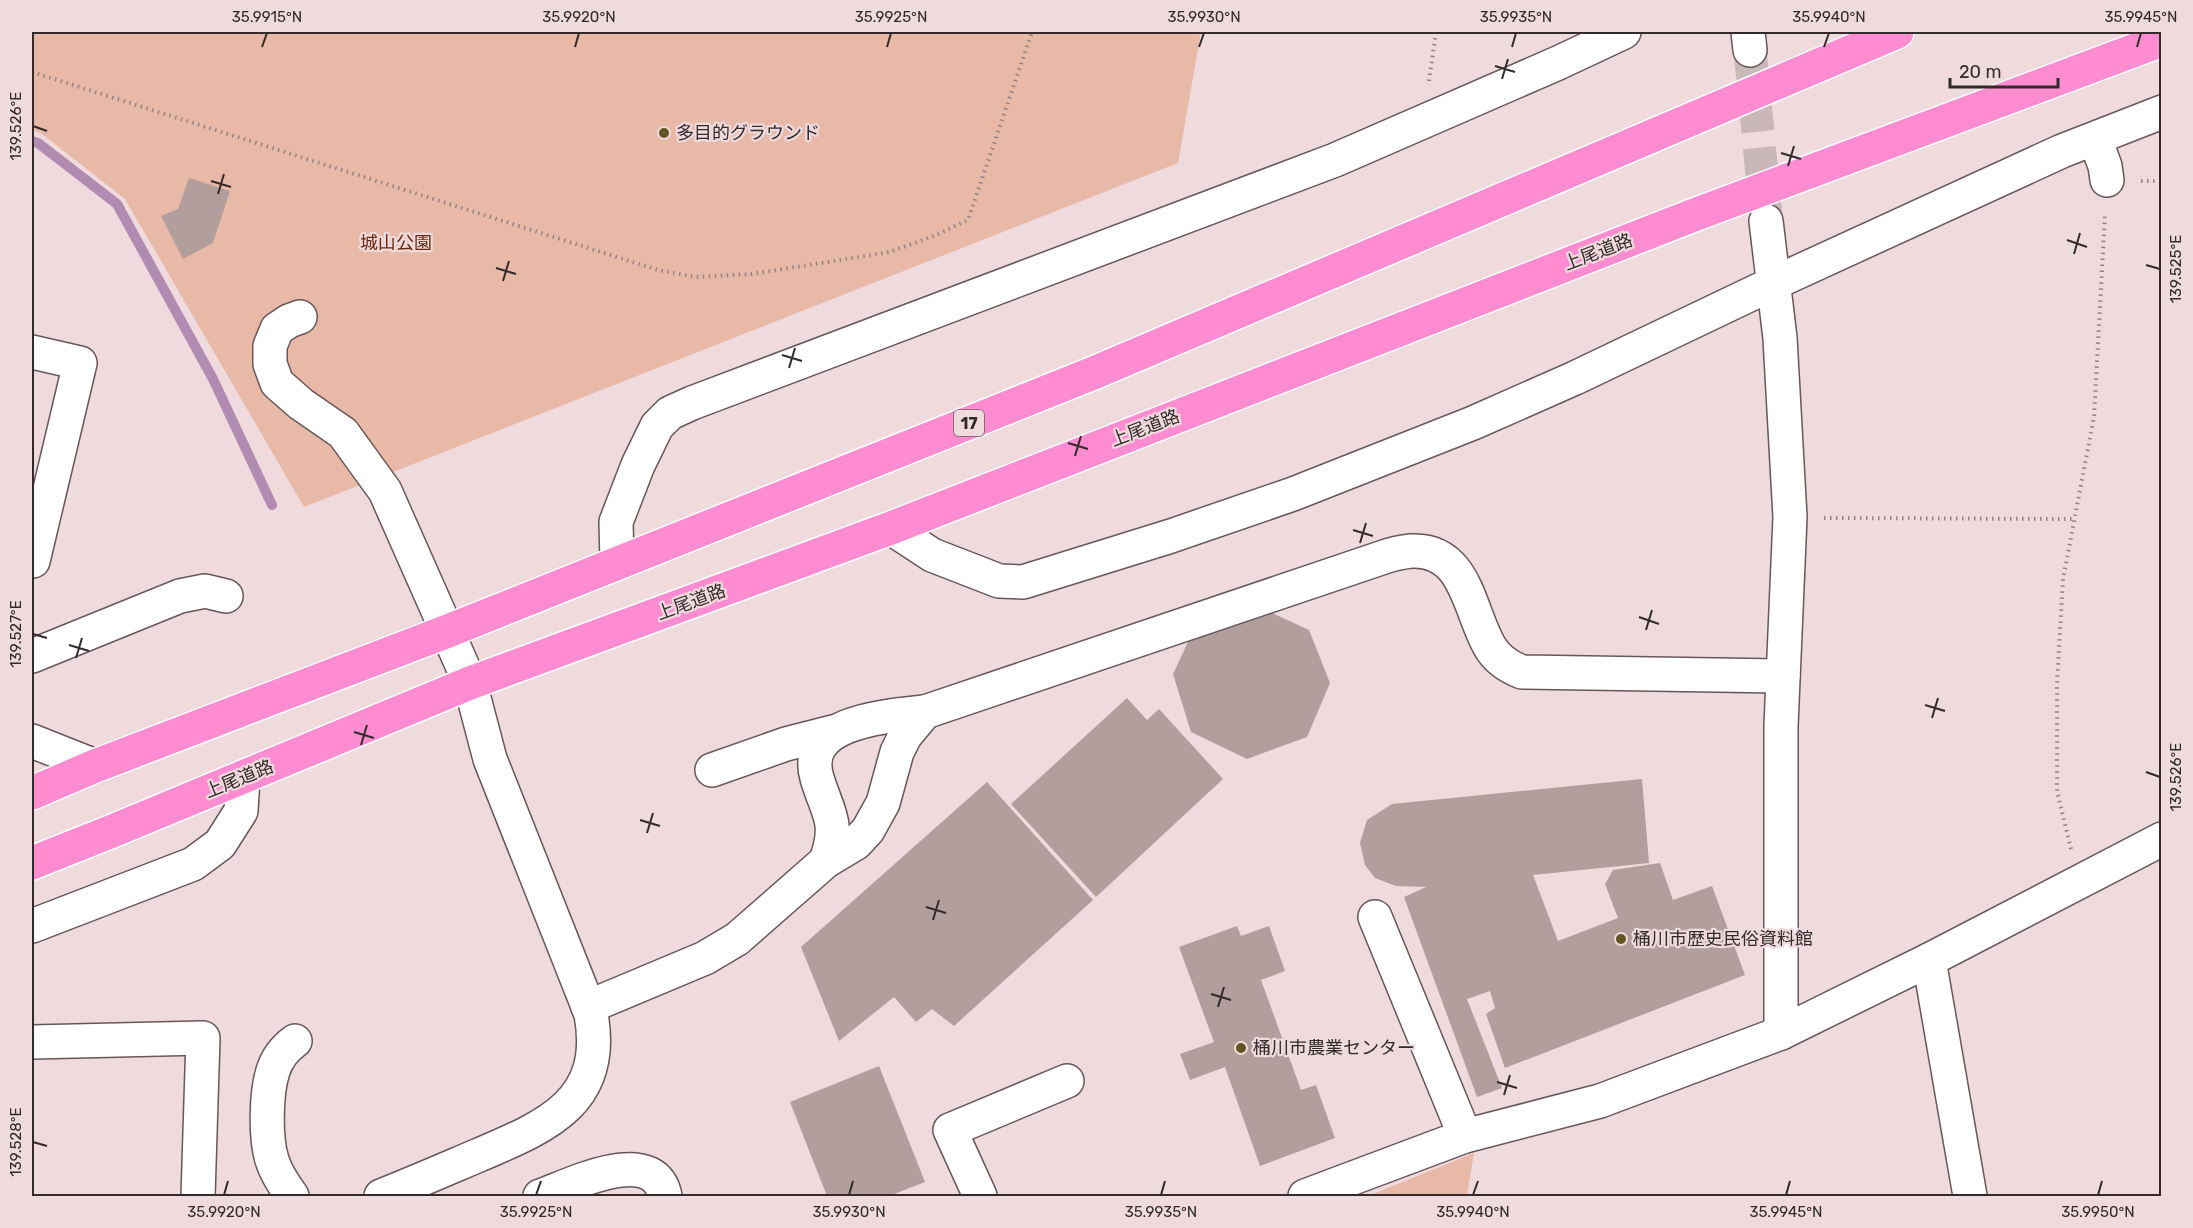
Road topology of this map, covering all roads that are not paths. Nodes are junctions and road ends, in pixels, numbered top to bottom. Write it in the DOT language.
graph roads {
  1 [pos="1624,32"];
  2 [pos="1897,32"];
  3 [pos="2162,40"];
  4 [pos="2162,112"];
  5 [pos="2095,139"];
  6 [pos="2107,180"];
  7 [pos="1766,221"];
  8 [pos="1774,284"];
  9 [pos="300,317"];
  10 [pos="32,352"];
  11 [pos="891,528"];
  12 [pos="33,561"];
  13 [pos="617,563"];
  14 [pos="226,596"];
  15 [pos="448,631"];
  16 [pos="32,656"];
  17 [pos="1783,676"];
  18 [pos="470,683"];
  19 [pos="925,712"];
  20 [pos="833,732"];
  21 [pos="32,741"];
  22 [pos="95,766"];
  23 [pos="712,770"];
  24 [pos="243,778"];
  25 [pos="32,793"];
  26 [pos="2162,839"];
  27 [pos="826,861"];
  28 [pos="32,863"];
  29 [pos="1375,917"];
  30 [pos="32,926"];
  31 [pos="1929,960"];
  32 [pos="588,1007"];
  33 [pos="1781,1033"];
  34 [pos="295,1041"];
  35 [pos="32,1042"];
  36 [pos="1067,1081"];
  37 [pos="1465,1136"];
  38 [pos="198,1197"];
  39 [pos="292,1197"];
  40 [pos="381,1197"];
  41 [pos="540,1197"];
  42 [pos="665,1197"];
  43 [pos="980,1197"];
  44 [pos="1305,1197"];
  45 [pos="1970,1197"];
  1 -- 13 [label="street"];
  2 -- 13 [label="highway, 17"];
  3 -- 11 [label="highway, 上尾道路"];
  4 -- 5 [label="street"];
  5 -- 6 [label="street"];
  5 -- 8 [label="street"];
  7 -- 8 [label="street"];
  8 -- 11 [label="street"];
  8 -- 17 [label="street"];
  9 -- 15 [label="street"];
  10 -- 12 [label="street"];
  11 -- 18 [label="highway, 上尾道路"];
  13 -- 15 [label="highway, 17"];
  14 -- 16 [label="street"];
  15 -- 18 [label="street"];
  15 -- 22 [label="highway, 17"];
  17 -- 19 [label="street"];
  17 -- 33 [label="street"];
  18 -- 24 [label="highway, 上尾道路"];
  18 -- 32 [label="street"];
  19 -- 20 [label="street"];
  19 -- 27 [label="street"];
  20 -- 23 [label="street"];
  20 -- 27 [label="street"];
  21 -- 22 [label="street"];
  22 -- 25 [label="highway, 17"];
  24 -- 28 [label="highway, 上尾道路"];
  24 -- 30 [label="street"];
  26 -- 31 [label="street"];
  27 -- 32 [label="street"];
  29 -- 37 [label="street"];
  31 -- 33 [label="street"];
  31 -- 45 [label="street"];
  32 -- 40 [label="street"];
  33 -- 37 [label="street"];
  34 -- 39 [label="street"];
  35 -- 38 [label="street"];
  36 -- 43 [label="street"];
  37 -- 44 [label="street"];
  41 -- 42 [label="street"];
}
